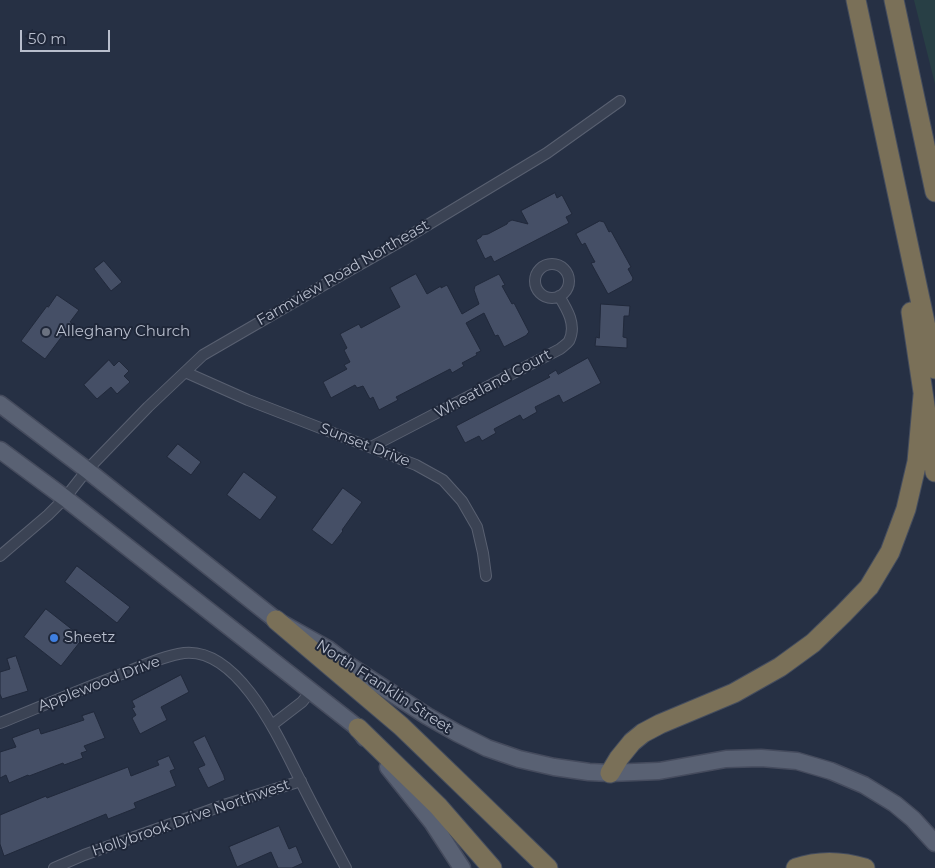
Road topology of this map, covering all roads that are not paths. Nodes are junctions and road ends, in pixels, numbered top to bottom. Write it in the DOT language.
graph roads {
  1 [pos="856,0"];
  2 [pos="894,0"];
  3 [pos="620,101"];
  4 [pos="890,158"];
  5 [pos="935,192"];
  6 [pos="559,296"];
  7 [pos="935,369"];
  8 [pos="184,372"];
  9 [pos="923,395"];
  10 [pos="0,404"];
  11 [pos="372,448"];
  12 [pos="0,450"];
  13 [pos="87,470"];
  14 [pos="935,472"];
  15 [pos="65,498"];
  16 [pos="0,556"];
  17 [pos="486,576"];
  18 [pos="276,620"];
  19 [pos="311,691"];
  20 [pos="0,723"];
  21 [pos="272,725"];
  22 [pos="358,728"];
  23 [pos="610,773"];
  24 [pos="301,781"];
  25 [pos="932,839"];
  26 [pos="54,868"];
  27 [pos="346,868"];
  28 [pos="462,868"];
  29 [pos="492,868"];
  30 [pos="548,868"];
  31 [pos="796,868"];
  32 [pos="865,868"];
  1 -- 4 [label="highway"];
  2 -- 5 [label="highway"];
  3 -- 8 [label="street, Farmview Road Northeast"];
  4 -- 7 [label="highway"];
  4 -- 9 [label="highway"];
  6 -- 11 [label="street, Wheatland Court"];
  8 -- 11 [label="street, Sunset Drive"];
  8 -- 13 [label="street, Farmview Road Northeast"];
  9 -- 14 [label="highway"];
  9 -- 23 [label="highway"];
  10 -- 13 [label="main road, North Franklin Street"];
  11 -- 17 [label="street, Sunset Drive"];
  12 -- 15 [label="main road"];
  13 -- 15 [label="street, Farmview Road Northeast"];
  13 -- 18 [label="main road, North Franklin Street"];
  15 -- 16 [label="street, Farmview Road Northeast"];
  15 -- 19 [label="main road"];
  18 -- 23 [label="main road, North Franklin Street"];
  18 -- 30 [label="highway"];
  19 -- 21 [label="street"];
  19 -- 22 [label="main road"];
  20 -- 21 [label="street, Applewood Drive"];
  21 -- 24 [label="street"];
  22 -- 28 [label="main road"];
  22 -- 29 [label="highway"];
  23 -- 25 [label="main road, North Franklin Street"];
  24 -- 26 [label="street, Hollybrook Drive Northwest"];
  24 -- 27 [label="street"];
  31 -- 32 [label="highway"];
}
